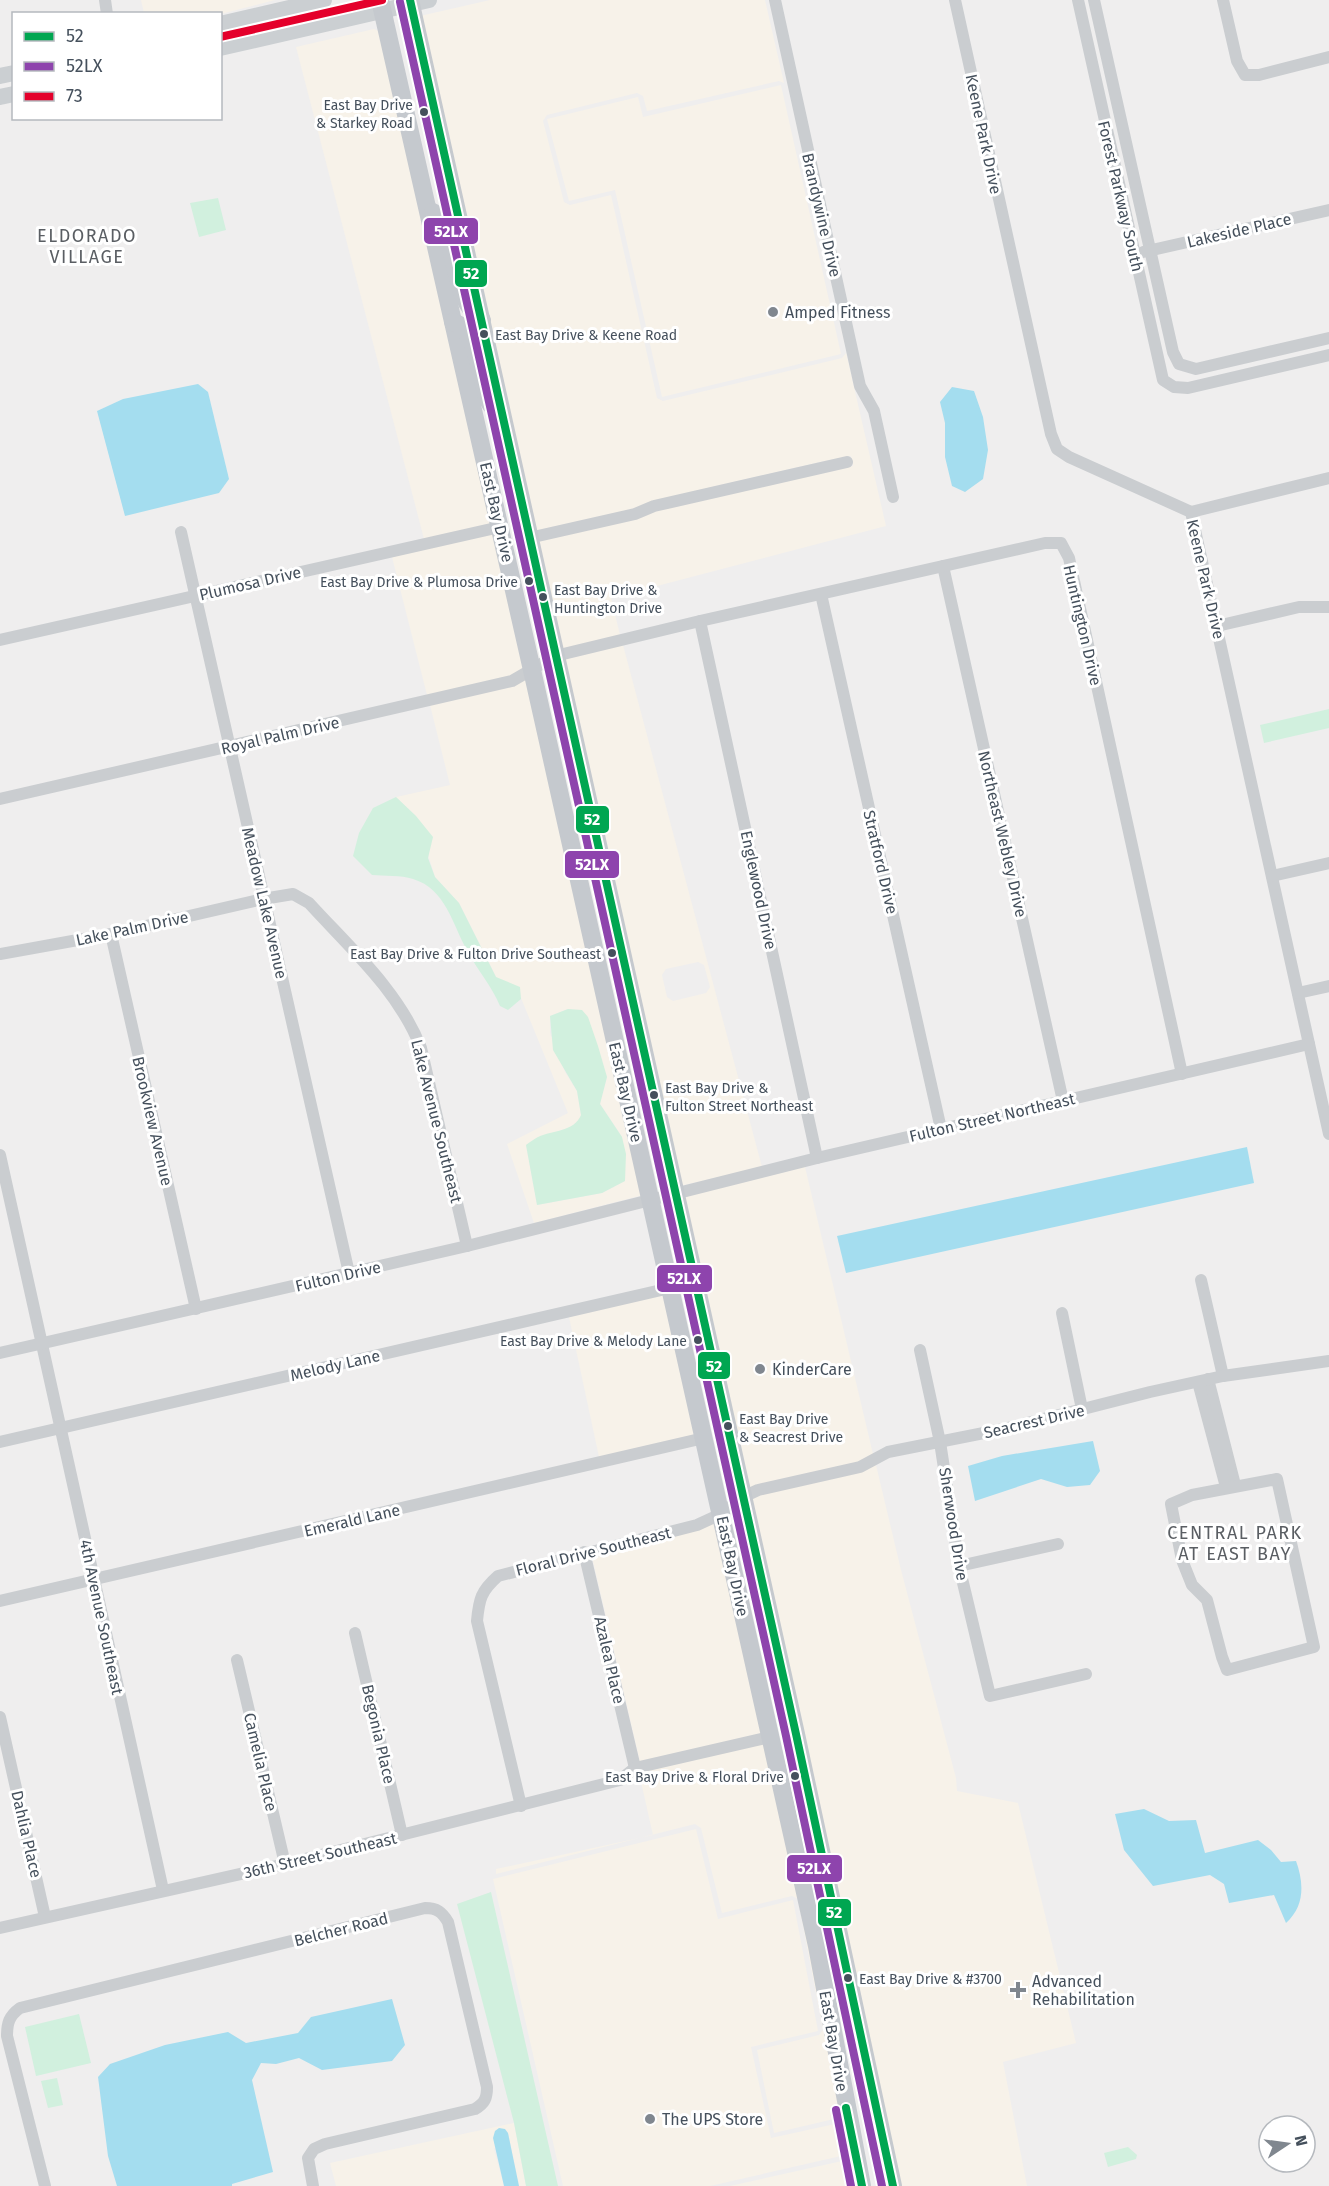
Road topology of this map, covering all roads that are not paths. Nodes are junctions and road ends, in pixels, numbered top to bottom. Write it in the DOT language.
graph roads {
  1 [pos="324,0"];
  2 [pos="429,0"];
  3 [pos="775,0"];
  4 [pos="955,0"];
  5 [pos="1078,0"];
  6 [pos="1094,0"];
  7 [pos="1223,0"];
  8 [pos="410,2"];
  9 [pos="381,6"];
  10 [pos="222,24"];
  11 [pos="222,47"];
  12 [pos="1329,57"];
  13 [pos="424,198"];
  14 [pos="1329,210"];
  15 [pos="1149,250"];
  16 [pos="1134,254"];
  17 [pos="482,320"];
  18 [pos="453,322"];
  19 [pos="1329,338"];
  20 [pos="1329,355"];
  21 [pos="503,417"];
  22 [pos="847,462"];
  23 [pos="1329,478"];
  24 [pos="893,497"];
  25 [pos="1191,512"];
  26 [pos="500,527"];
  27 [pos="181,532"];
  28 [pos="529,538"];
  29 [pos="943,566"];
  30 [pos="821,594"];
  31 [pos="196,595"];
  32 [pos="1329,607"];
  33 [pos="700,621"];
  34 [pos="1217,626"];
  35 [pos="0,640"];
  36 [pos="555,656"];
  37 [pos="532,670"];
  38 [pos="230,747"];
  39 [pos="559,790"];
  40 [pos="0,800"];
  41 [pos="1329,863"];
  42 [pos="1272,876"];
  43 [pos="263,899"];
  44 [pos="612,912"];
  45 [pos="590,928"];
  46 [pos="111,934"];
  47 [pos="0,954"];
  48 [pos="1329,986"];
  49 [pos="1298,993"];
  50 [pos="1309,1044"];
  51 [pos="643,1047"];
  52 [pos="1182,1074"];
  53 [pos="1062,1101"];
  54 [pos="1326,1110"];
  55 [pos="941,1129"];
  56 [pos="1329,1134"];
  57 [pos="0,1155"];
  58 [pos="817,1158"];
  59 [pos="675,1193"];
  60 [pos="650,1199"];
  61 [pos="467,1246"];
  62 [pos="349,1273"];
  63 [pos="1201,1280"];
  64 [pos="670,1288"];
  65 [pos="196,1309"];
  66 [pos="1062,1313"];
  67 [pos="42,1343"];
  68 [pos="920,1350"];
  69 [pos="0,1353"];
  70 [pos="1329,1361"];
  71 [pos="1223,1376"];
  72 [pos="1203,1381"];
  73 [pos="1082,1409"];
  74 [pos="61,1428"];
  75 [pos="704,1438"];
  76 [pos="0,1442"];
  77 [pos="940,1442"];
  78 [pos="1230,1486"];
  79 [pos="743,1497"];
  80 [pos="721,1514"];
  81 [pos="1058,1544"];
  82 [pos="585,1552"];
  83 [pos="959,1566"];
  84 [pos="94,1580"];
  85 [pos="0,1601"];
  86 [pos="355,1633"];
  87 [pos="237,1660"];
  88 [pos="1086,1674"];
  89 [pos="759,1684"];
  90 [pos="0,1716"];
  91 [pos="793,1720"];
  92 [pos="770,1737"];
  93 [pos="635,1768"];
  94 [pos="520,1806"];
  95 [pos="402,1835"];
  96 [pos="285,1864"];
  97 [pos="163,1890"];
  98 [pos="45,1917"];
  99 [pos="0,1928"];
  100 [pos="45,2186"];
  101 [pos="313,2186"];
  102 [pos="862,2186"];
  103 [pos="894,2186"];
  1 -- 10 [label="main road"];
  2 -- 8 [label="main road"];
  3 -- 24 [label="street, Brandywine Drive"];
  4 -- 25 [label="street, Keene Park Drive"];
  5 -- 16 [label="street, Forest Parkway South"];
  6 -- 15 [label="street, Forest Parkway South"];
  7 -- 12 [label="street"];
  8 -- 9 [label="main road"];
  8 -- 17 [label="main road, East Bay Drive"];
  9 -- 11 [label="main road"];
  9 -- 13 [label="main road, East Bay Drive"];
  13 -- 17 [label="main road"];
  13 -- 18 [label="main road, East Bay Drive"];
  14 -- 15 [label="street, Lakeside Place"];
  15 -- 16 [label="street, Lakeside Place"];
  15 -- 19 [label="street, Forest Parkway South"];
  16 -- 20 [label="street, Forest Parkway South"];
  17 -- 21 [label="main road, East Bay Drive"];
  18 -- 21 [label="main road"];
  18 -- 26 [label="main road, East Bay Drive"];
  21 -- 28 [label="main road, East Bay Drive"];
  22 -- 28 [label="street"];
  23 -- 25 [label="street"];
  25 -- 34 [label="street, Keene Park Drive"];
  26 -- 31 [label="street, Plumosa Drive"];
  26 -- 37 [label="main road, East Bay Drive"];
  27 -- 31 [label="street, Meadow Lake Avenue"];
  28 -- 36 [label="main road, East Bay Drive"];
  29 -- 30 [label="street, Huntington Drive"];
  29 -- 52 [label="street, Huntington Drive"];
  29 -- 53 [label="street, Northeast Webley Drive"];
  30 -- 33 [label="street, Huntington Drive"];
  30 -- 55 [label="street, Stratford Drive"];
  31 -- 35 [label="street, Plumosa Drive"];
  31 -- 38 [label="street, Meadow Lake Avenue"];
  32 -- 34 [label="street"];
  33 -- 36 [label="street, Huntington Drive"];
  33 -- 58 [label="street, Englewood Drive"];
  34 -- 42 [label="street, Keene Park Drive"];
  36 -- 37 [label="street, Royal Palm Drive"];
  36 -- 44 [label="main road, East Bay Drive"];
  37 -- 38 [label="street, Royal Palm Drive"];
  37 -- 39 [label="main road, East Bay Drive"];
  38 -- 40 [label="street, Royal Palm Drive"];
  38 -- 43 [label="street, Meadow Lake Avenue"];
  39 -- 44 [label="main road"];
  39 -- 45 [label="main road, East Bay Drive"];
  41 -- 42 [label="street"];
  42 -- 49 [label="street, Keene Park Drive"];
  43 -- 46 [label="street, Lake Palm Drive"];
  43 -- 61 [label="street, Lake Avenue Southeast"];
  43 -- 62 [label="street, Meadow Lake Avenue"];
  44 -- 51 [label="main road, East Bay Drive"];
  45 -- 51 [label="main road"];
  45 -- 60 [label="main road, East Bay Drive"];
  46 -- 47 [label="street, Lake Palm Drive"];
  46 -- 65 [label="street, Brookview Avenue"];
  48 -- 49 [label="street"];
  49 -- 50 [label="street, Keene Park Drive"];
  50 -- 52 [label="street, Fulton Street Northeast"];
  50 -- 54 [label="street, Keene Park Drive"];
  51 -- 59 [label="main road, East Bay Drive"];
  52 -- 53 [label="street, Fulton Street Northeast"];
  53 -- 55 [label="street, Fulton Street Northeast"];
  54 -- 56 [label="street, Keene Park Drive"];
  55 -- 58 [label="street, Fulton Street Northeast"];
  57 -- 67 [label="street, 4th Avenue Southeast"];
  58 -- 59 [label="street, Fulton Street Northeast"];
  59 -- 60 [label="street, Fulton Drive"];
  59 -- 79 [label="main road, East Bay Drive"];
  60 -- 61 [label="street, Fulton Drive"];
  60 -- 64 [label="main road, East Bay Drive"];
  61 -- 62 [label="street, Fulton Drive"];
  62 -- 65 [label="street, Fulton Drive"];
  63 -- 71 [label="street"];
  64 -- 74 [label="street, Melody Lane"];
  64 -- 75 [label="main road, East Bay Drive"];
  65 -- 67 [label="street, Fulton Drive"];
  66 -- 73 [label="street"];
  67 -- 69 [label="street, Fulton Drive"];
  67 -- 74 [label="street, 4th Avenue Southeast"];
  68 -- 77 [label="street, Sherwood Drive"];
  70 -- 71 [label="street, Seacrest Drive"];
  71 -- 72 [label="street, Seacrest Drive"];
  72 -- 73 [label="street, Seacrest Drive"];
  72 -- 78 [label="street"];
  73 -- 77 [label="street, Seacrest Drive"];
  74 -- 76 [label="street, Melody Lane"];
  74 -- 84 [label="street, 4th Avenue Southeast"];
  75 -- 80 [label="main road, East Bay Drive"];
  75 -- 84 [label="street, Emerald Lane"];
  77 -- 79 [label="street, Seacrest Drive"];
  77 -- 83 [label="street, Sherwood Drive"];
  78 -- 78 [label="street"];
  79 -- 80 [label="street, Floral Drive Southeast"];
  79 -- 91 [label="main road, East Bay Drive"];
  80 -- 82 [label="street, Floral Drive Southeast"];
  80 -- 89 [label="main road, East Bay Drive"];
  81 -- 83 [label="street"];
  82 -- 93 [label="street, Azalea Place"];
  82 -- 94 [label="street, Floral Drive Southeast"];
  83 -- 88 [label="street, Sherwood Drive"];
  84 -- 85 [label="street, Emerald Lane"];
  84 -- 97 [label="street, 4th Avenue Southeast"];
  86 -- 95 [label="street, Begonia Place"];
  87 -- 96 [label="street, Camelia Place"];
  89 -- 91 [label="main road"];
  89 -- 92 [label="main road, East Bay Drive"];
  90 -- 98 [label="street, Dahlia Place"];
  91 -- 103 [label="main road, East Bay Drive"];
  92 -- 93 [label="street, 36th Street Southeast"];
  92 -- 102 [label="main road, East Bay Drive"];
  93 -- 94 [label="street, 36th Street Southeast"];
  94 -- 95 [label="street, 36th Street Southeast"];
  95 -- 96 [label="street, 36th Street Southeast"];
  96 -- 97 [label="street, 36th Street Southeast"];
  97 -- 98 [label="street, 36th Street Southeast"];
  98 -- 99 [label="street, 36th Street Southeast"];
  100 -- 101 [label="street, Belcher Road"];
}
